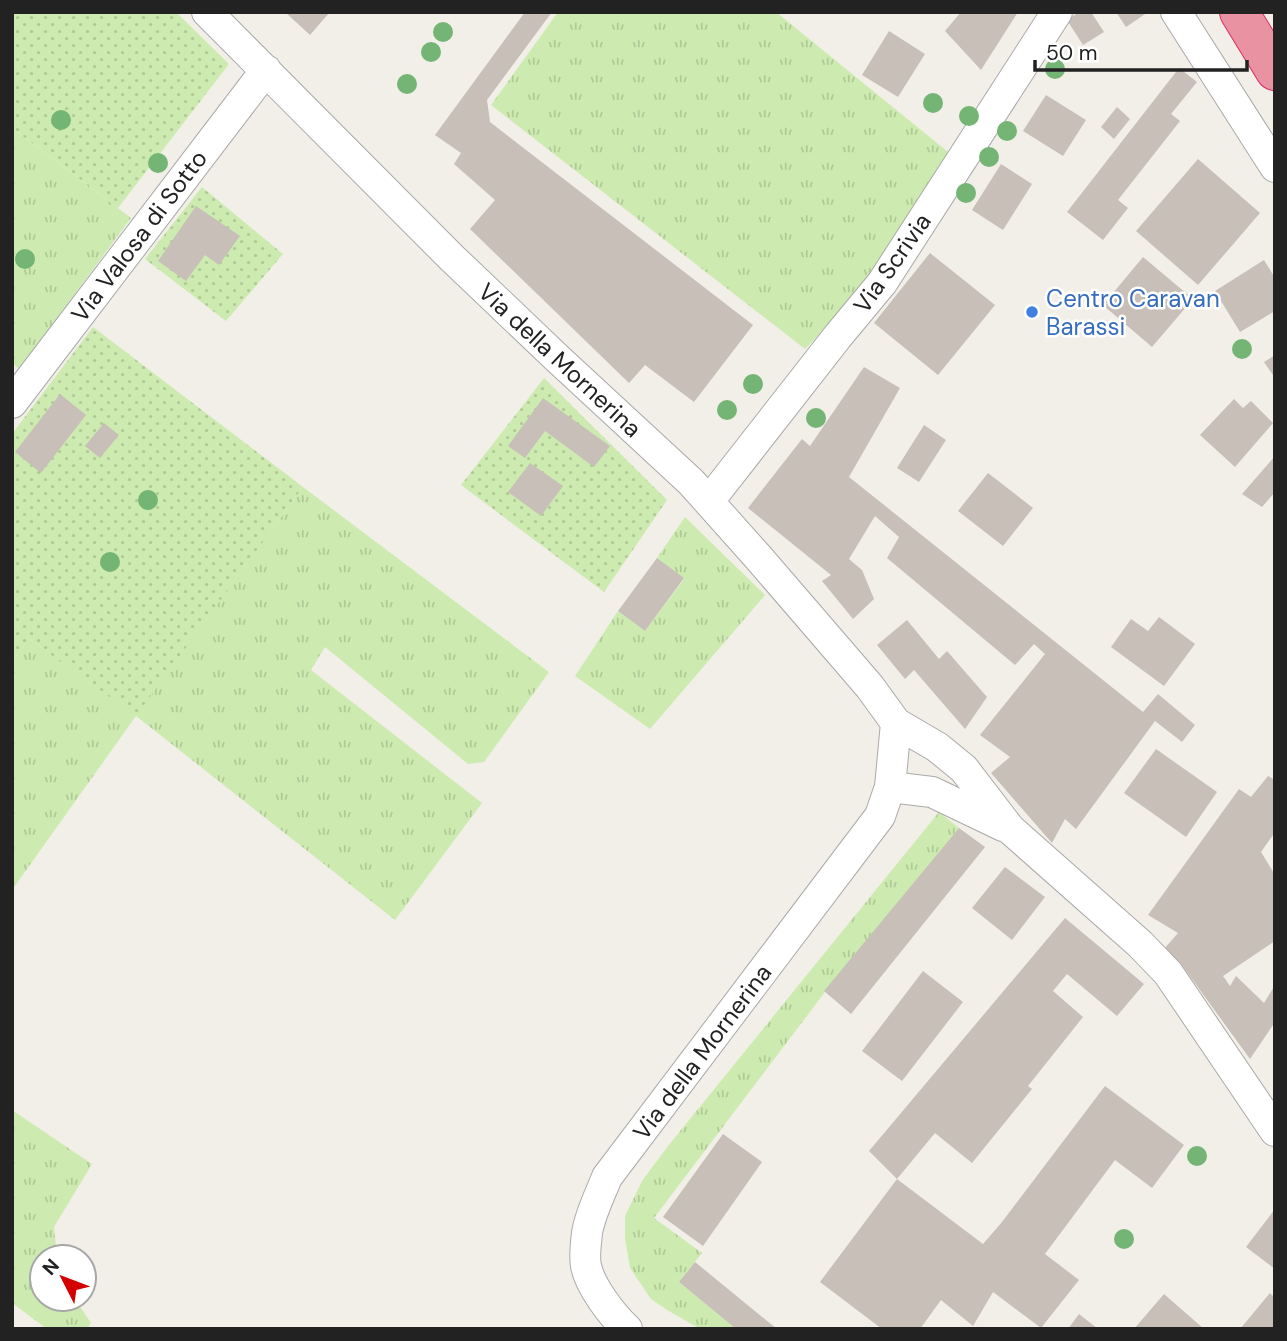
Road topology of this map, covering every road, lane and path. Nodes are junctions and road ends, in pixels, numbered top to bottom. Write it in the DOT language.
graph roads {
  1 [pos="206,12"];
  2 [pos="1057,12"];
  3 [pos="1176,12"];
  4 [pos="1239,12"];
  5 [pos="266,70"];
  6 [pos="1275,71"];
  7 [pos="1275,167"];
  8 [pos="12,402"];
  9 [pos="709,501"];
  10 [pos="896,723"];
  11 [pos="890,788"];
  12 [pos="1010,829"];
  13 [pos="1275,1131"];
  14 [pos="627,1329"];
  1 -- 5 [label="street, Via della Mornerina"];
  2 -- 9 [label="street, Via Scrivia"];
  3 -- 7 [label="street"];
  4 -- 6 [label="highway"];
  5 -- 8 [label="street, Via Valosa di Sotto"];
  5 -- 9 [label="street, Via della Mornerina"];
  9 -- 10 [label="street, Via della Mornerina"];
  10 -- 11 [label="street, Via della Mornerina"];
  10 -- 12 [label="street, Via della Mornerina"];
  11 -- 12 [label="street, Via della Mornerina"];
  11 -- 14 [label="street, Via della Mornerina"];
  12 -- 13 [label="street, Via della Mornerina"];
}
